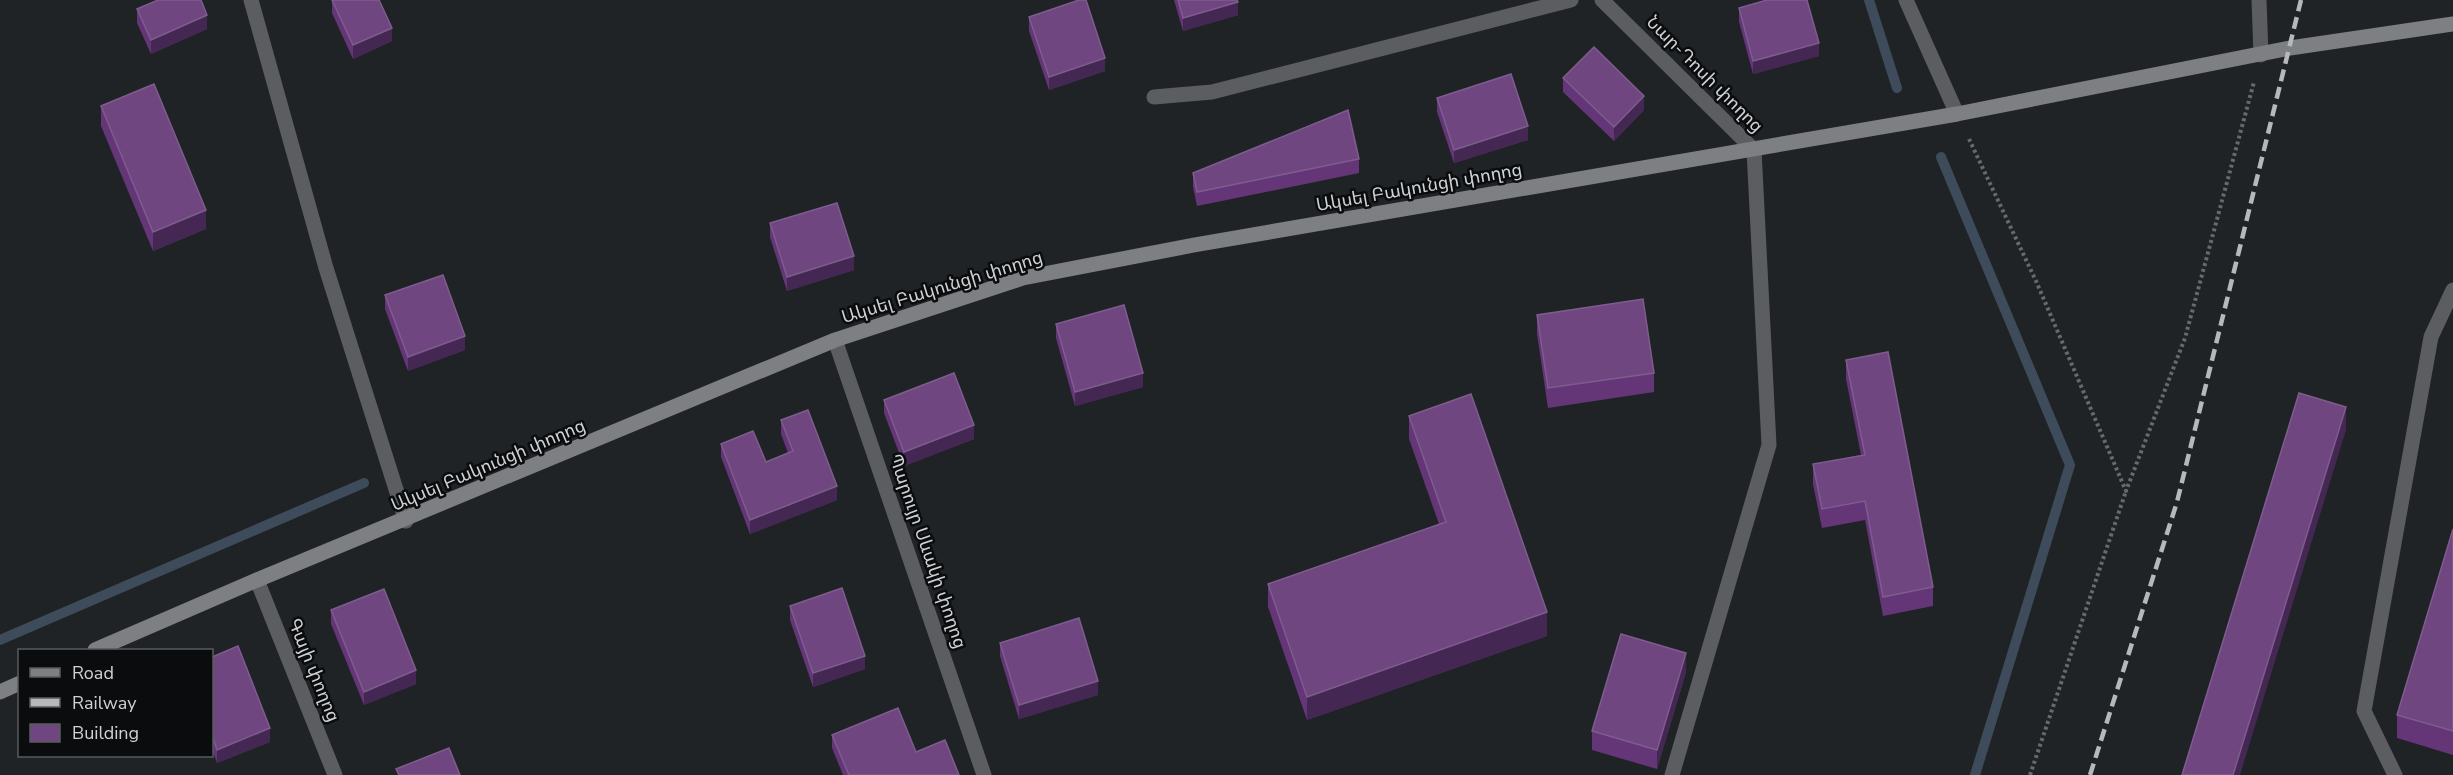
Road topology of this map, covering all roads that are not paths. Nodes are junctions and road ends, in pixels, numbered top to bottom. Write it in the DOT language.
graph roads {
  1 [pos="251,0"];
  2 [pos="1571,0"];
  3 [pos="1602,0"];
  4 [pos="1906,0"];
  5 [pos="2259,0"];
  6 [pos="2453,24"];
  7 [pos="2261,55"];
  8 [pos="1154,97"];
  9 [pos="1957,114"];
  10 [pos="1754,150"];
  11 [pos="2453,290"];
  12 [pos="835,340"];
  13 [pos="406,521"];
  14 [pos="257,580"];
  15 [pos="100,649"];
  16 [pos="18,684"];
  17 [pos="0,692"];
  18 [pos="336,775"];
  19 [pos="984,775"];
  20 [pos="1672,775"];
  21 [pos="2395,775"];
  1 -- 13 [label="street"];
  2 -- 8 [label="street"];
  3 -- 10 [label="street, Նար-Դոսի փողոց"];
  4 -- 9 [label="street"];
  5 -- 7 [label="street"];
  6 -- 7 [label="main road, Ակսել Բակունցի փողոց"];
  7 -- 9 [label="main road, Ակսել Բակունցի փողոց"];
  9 -- 10 [label="main road, Ակսել Բակունցի փողոց"];
  10 -- 12 [label="main road, Ակսել Բակունցի փողոց"];
  10 -- 20 [label="street"];
  11 -- 21 [label="street"];
  12 -- 13 [label="main road, Ակսել Բակունցի փողոց"];
  12 -- 19 [label="street, Պարույր Սևակի փողոց"];
  13 -- 14 [label="main road, Ակսել Բակունցի փողոց"];
  14 -- 15 [label="main road, Ակսել Բակունցի փողոց"];
  14 -- 18 [label="street, Գայի փողոց"];
  16 -- 17 [label="main road"];
}
